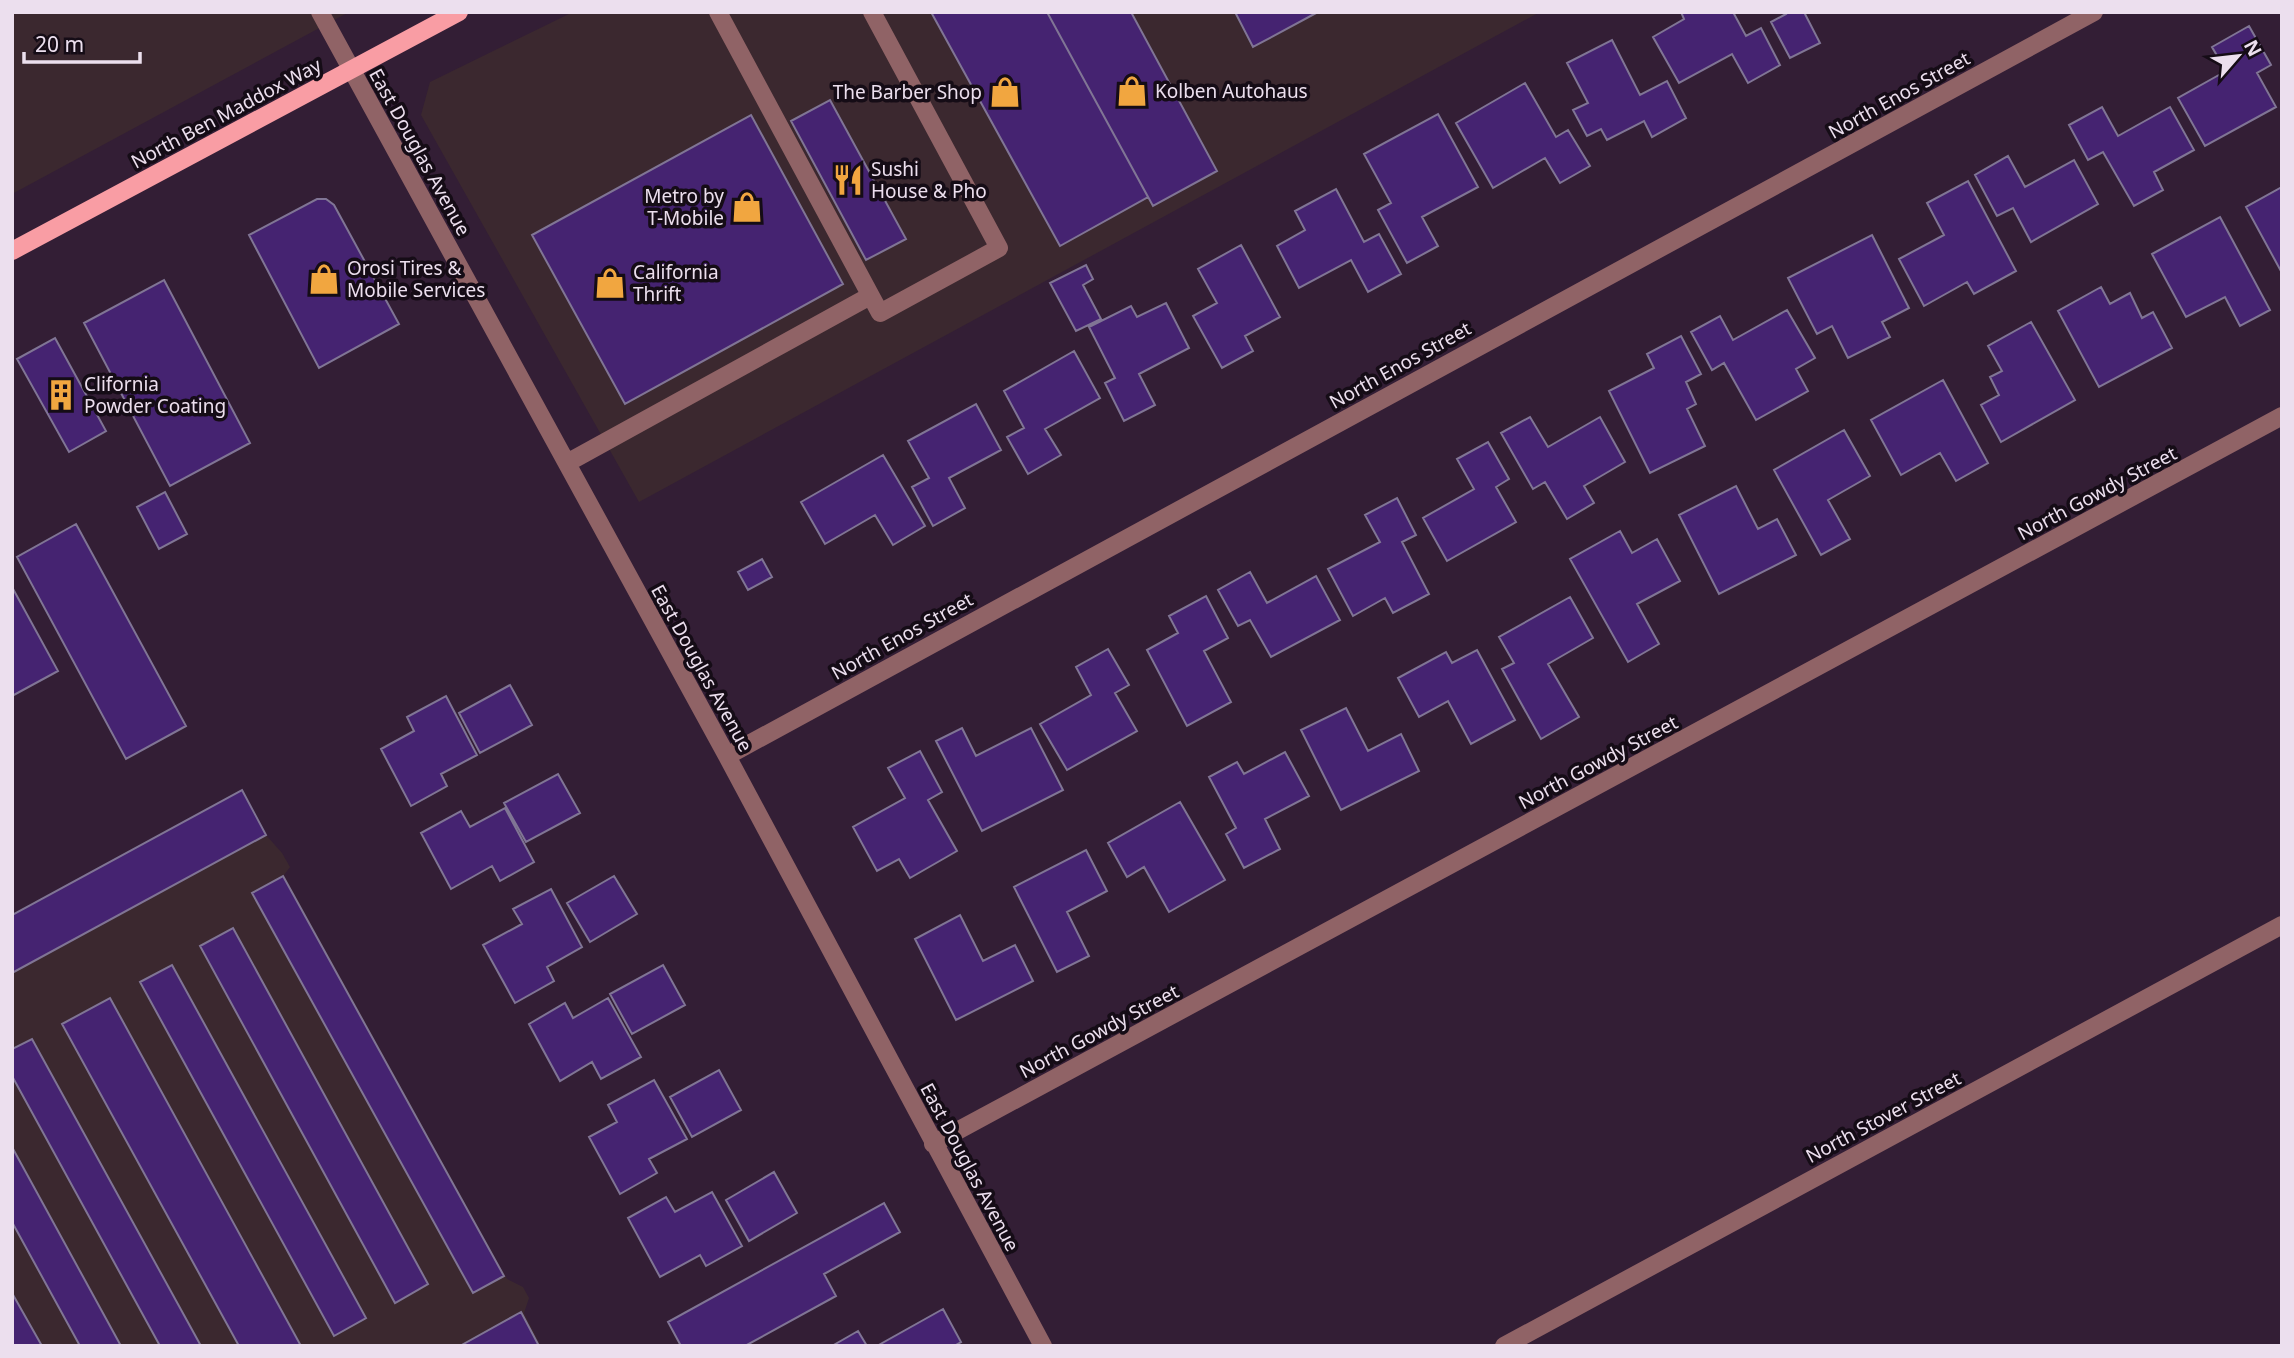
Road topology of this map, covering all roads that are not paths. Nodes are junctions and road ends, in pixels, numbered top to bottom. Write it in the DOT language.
graph roads {
  1 [pos="320,12"];
  2 [pos="459,12"];
  3 [pos="718,12"];
  4 [pos="872,12"];
  5 [pos="2094,12"];
  6 [pos="351,70"];
  7 [pos="14,247"];
  8 [pos="870,296"];
  9 [pos="2282,416"];
  10 [pos="567,463"];
  11 [pos="727,755"];
  12 [pos="2282,925"];
  13 [pos="933,1144"];
  14 [pos="1043,1346"];
  15 [pos="1504,1346"];
  1 -- 6 [label="street, East Douglas Avenue"];
  2 -- 6 [label="main road, North Ben Maddox Way"];
  3 -- 8 [label="street"];
  4 -- 8 [label="street"];
  5 -- 11 [label="street, North Enos Street"];
  6 -- 7 [label="main road, North Ben Maddox Way"];
  6 -- 10 [label="street, East Douglas Avenue"];
  8 -- 10 [label="street"];
  9 -- 13 [label="street, North Gowdy Street"];
  10 -- 11 [label="street, East Douglas Avenue"];
  11 -- 13 [label="street, East Douglas Avenue"];
  12 -- 15 [label="street, North Stover Street"];
  13 -- 14 [label="street, East Douglas Avenue"];
}
